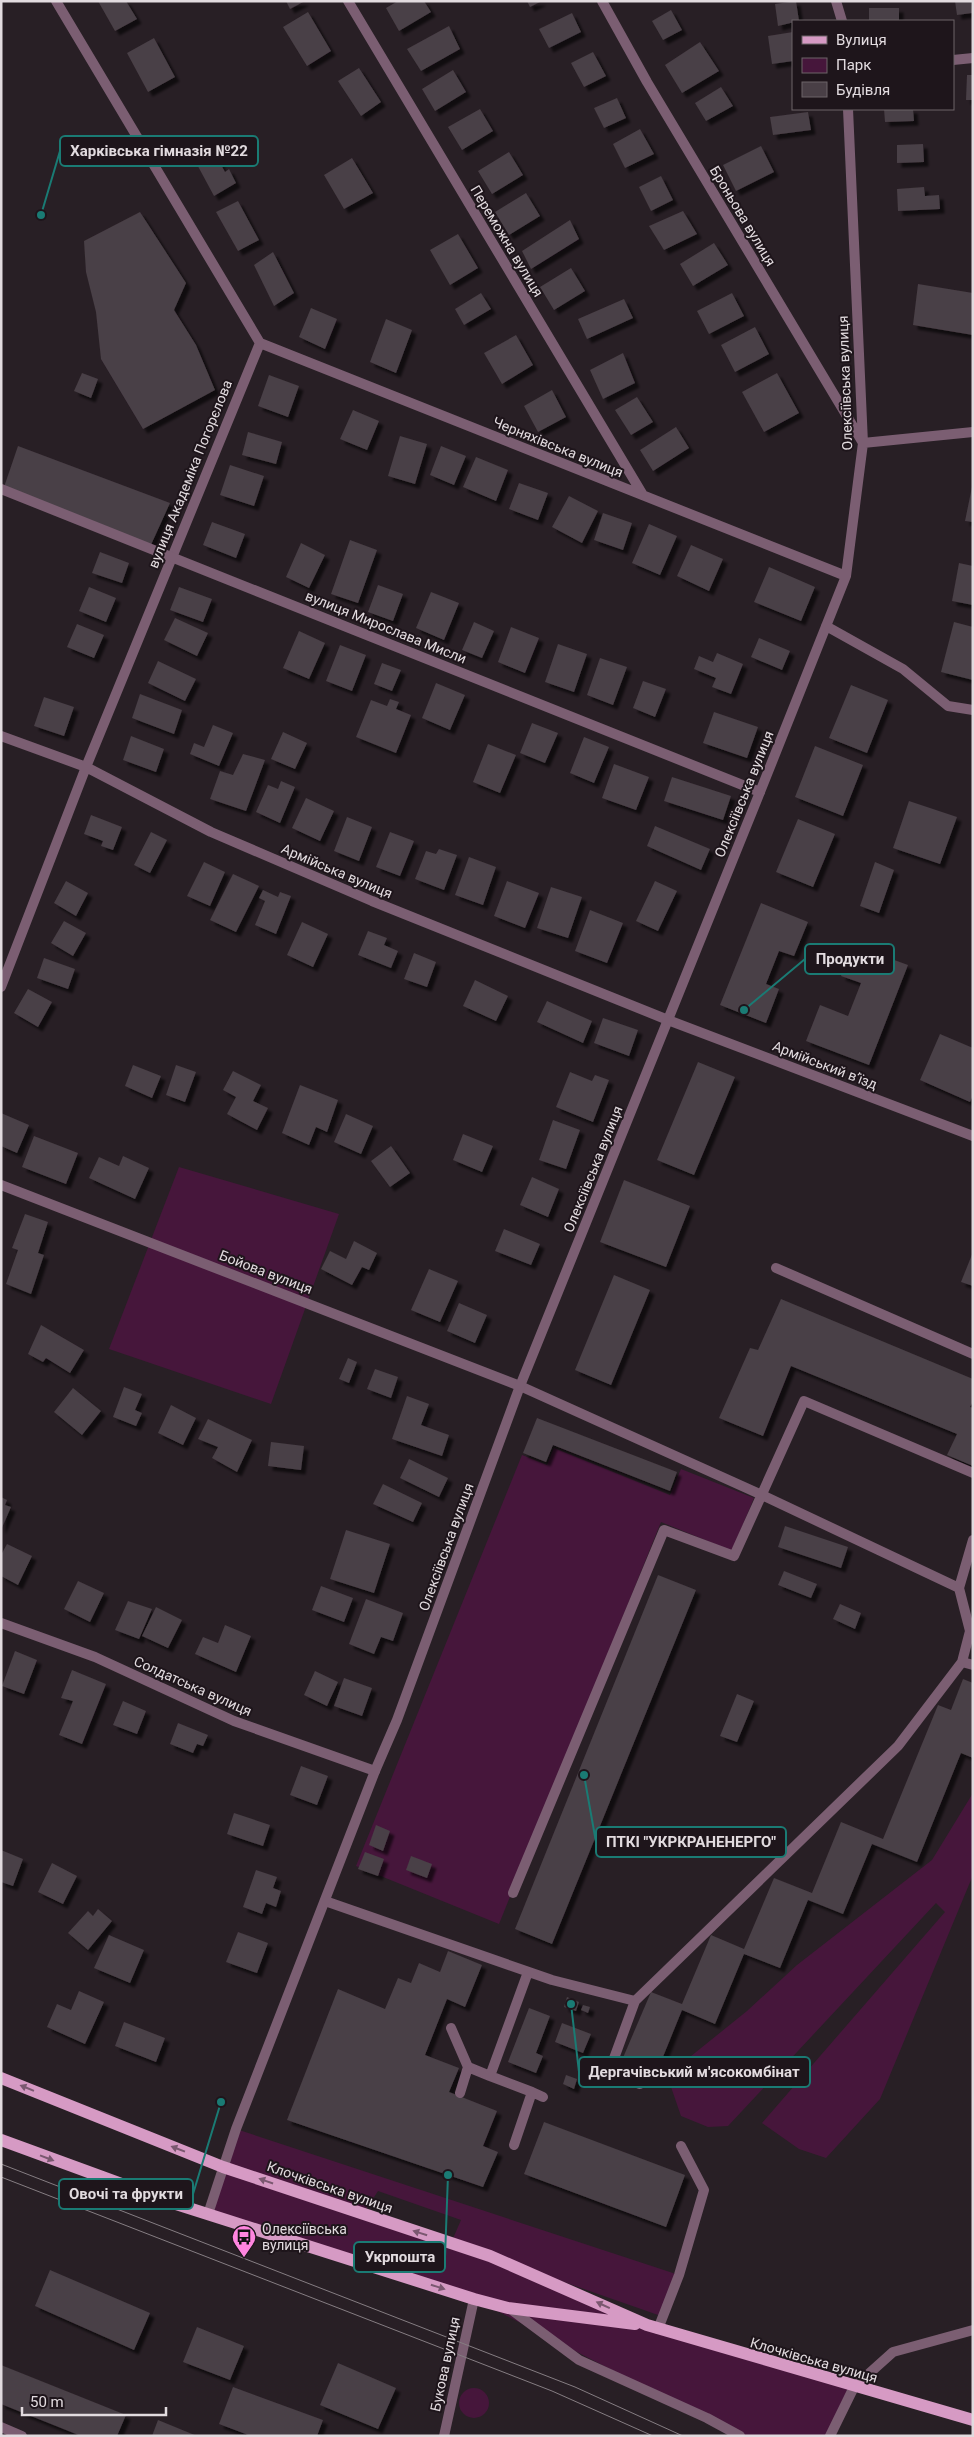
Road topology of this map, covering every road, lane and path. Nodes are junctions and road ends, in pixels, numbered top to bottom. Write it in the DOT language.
graph roads {
  1 [pos="56,1"];
  2 [pos="348,1"];
  3 [pos="602,1"];
  4 [pos="836,1"];
  5 [pos="842,20"];
  6 [pos="973,58"];
  7 [pos="954,60"];
  8 [pos="848,110"];
  9 [pos="260,343"];
  10 [pos="973,432"];
  11 [pos="863,443"];
  12 [pos="1,489"];
  13 [pos="643,495"];
  14 [pos="171,556"];
  15 [pos="846,576"];
  16 [pos="826,626"];
  17 [pos="973,710"];
  18 [pos="1,736"];
  19 [pos="86,768"];
  20 [pos="760,792"];
  21 [pos="1,987"];
  22 [pos="668,1020"];
  23 [pos="973,1136"];
  24 [pos="1,1185"];
  25 [pos="776,1268"];
  26 [pos="973,1354"];
  27 [pos="520,1386"];
  28 [pos="973,1473"];
  29 [pos="762,1495"];
  30 [pos="973,1540"];
  31 [pos="959,1588"];
  32 [pos="1,1623"];
  33 [pos="971,1632"];
  34 [pos="962,1662"];
  35 [pos="973,1665"];
  36 [pos="375,1771"];
  37 [pos="513,1892"];
  38 [pos="325,1901"];
  39 [pos="528,1972"];
  40 [pos="635,2001"];
  41 [pos="451,2028"];
  42 [pos="468,2067"];
  43 [pos="490,2076"];
  44 [pos="1,2078"];
  45 [pos="640,2084"];
  46 [pos="532,2092"];
  47 [pos="460,2093"];
  48 [pos="543,2097"];
  49 [pos="1,2140"];
  50 [pos="514,2145"];
  51 [pos="681,2146"];
  52 [pos="223,2166"];
  53 [pos="208,2214"];
  54 [pos="474,2298"];
  55 [pos="508,2308"];
  56 [pos="653,2327"];
  57 [pos="973,2330"];
  58 [pos="854,2388"];
  59 [pos="973,2420"];
  60 [pos="1,2427"];
  61 [pos="22,2436"];
  62 [pos="444,2436"];
  63 [pos="740,2436"];
  64 [pos="830,2436"];
  1 -- 9 [label="street"];
  2 -- 13 [label="street, Переможна вулиця"];
  3 -- 11 [label="street, Броньова вулиця"];
  4 -- 5 [label="street"];
  6 -- 7 [label="street"];
  8 -- 11 [label="street, Олексіївська вулиця"];
  9 -- 13 [label="street, Черняхівська вулиця"];
  9 -- 14 [label="street, вулиця Академіка Погорєлова"];
  10 -- 11 [label="street"];
  11 -- 15 [label="street, Олексіївська вулиця"];
  12 -- 14 [label="street, вулиця Мирослава Мисли"];
  13 -- 15 [label="street, Черняхівська вулиця"];
  14 -- 19 [label="street, вулиця Академіка Погорєлова"];
  14 -- 20 [label="street, вулиця Мирослава Мисли"];
  15 -- 16 [label="street, Олексіївська вулиця"];
  16 -- 17 [label="street"];
  16 -- 20 [label="street, Олексіївська вулиця"];
  18 -- 19 [label="street, Армійська вулиця"];
  19 -- 21 [label="street, вулиця Академіка Погорєлова"];
  19 -- 22 [label="street, Армійська вулиця"];
  20 -- 22 [label="street, Олексіївська вулиця"];
  22 -- 23 [label="street, Армійський в’їзд"];
  22 -- 27 [label="street, Олексіївська вулиця"];
  24 -- 27 [label="street, Бойова вулиця"];
  25 -- 26 [label="street"];
  27 -- 29 [label="street, Бойова вулиця"];
  27 -- 36 [label="street, Олексіївська вулиця"];
  28 -- 29 [label="street"];
  29 -- 31 [label="street, Бойова вулиця"];
  29 -- 37 [label="street"];
  30 -- 31 [label="street"];
  31 -- 33 [label="street"];
  32 -- 36 [label="street, Солдатська вулиця"];
  33 -- 34 [label="street"];
  34 -- 35 [label="street"];
  34 -- 40 [label="street"];
  36 -- 38 [label="street, Олексіївська вулиця"];
  38 -- 39 [label="street"];
  38 -- 52 [label="street, Олексіївська вулиця"];
  39 -- 40 [label="street"];
  39 -- 43 [label="street"];
  40 -- 45 [label="street"];
  41 -- 42 [label="street"];
  42 -- 43 [label="street"];
  42 -- 47 [label="street"];
  43 -- 46 [label="street"];
  52 -- 44 [label="main road, Клочківська вулиця, one-way"];
  46 -- 48 [label="street"];
  46 -- 50 [label="street"];
  49 -- 53 [label="main road, Клочківська вулиця, one-way"];
  51 -- 56 [label="street"];
  52 -- 53 [label="street, Олексіївська вулиця"];
  56 -- 52 [label="main road, Клочківська вулиця, one-way"];
  53 -- 54 [label="main road, Клочківська вулиця, one-way"];
  54 -- 55 [label="main road, Клочківська вулиця"];
  54 -- 62 [label="street, Букова вулиця"];
  55 -- 56 [label="main road, Клочківська вулиця"];
  55 -- 63 [label="street, Клочківська вулиця"];
  56 -- 58 [label="main road, Клочківська вулиця"];
  57 -- 58 [label="street"];
  58 -- 59 [label="main road, Клочківська вулиця"];
  58 -- 64 [label="street"];
  60 -- 61 [label="street"];
}
